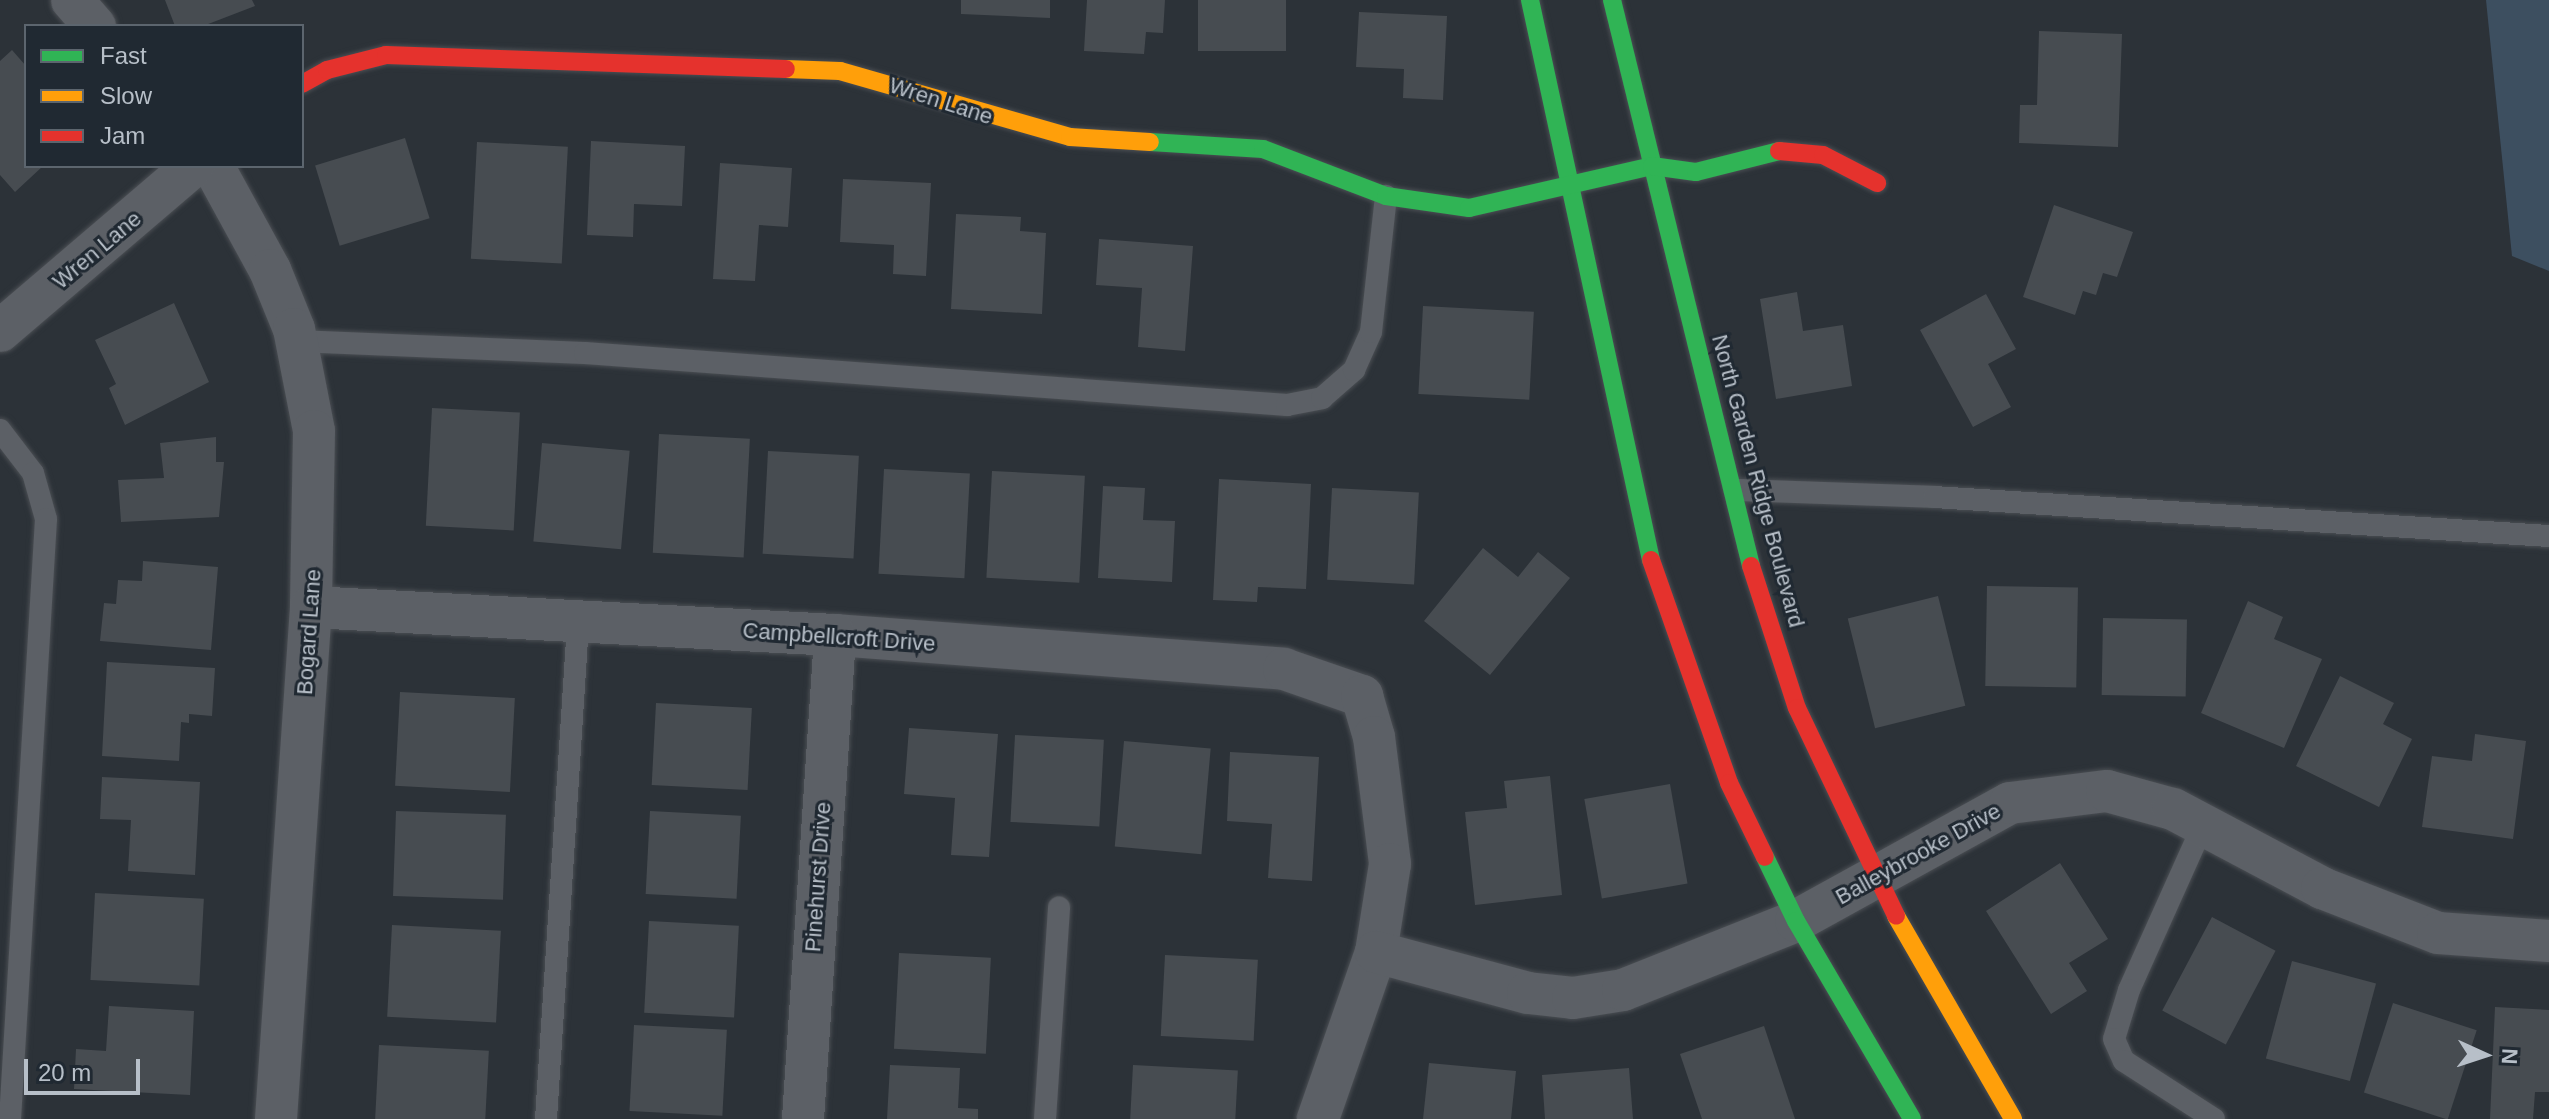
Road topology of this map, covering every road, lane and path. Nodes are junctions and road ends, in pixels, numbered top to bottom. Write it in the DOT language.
graph roads {
  1 [pos="72,0"];
  2 [pos="1530,0"];
  3 [pos="1612,0"];
  4 [pos="93,24"];
  5 [pos="304,83"];
  6 [pos="1652,166"];
  7 [pos="191,168"];
  8 [pos="214,168"];
  9 [pos="1877,183"];
  10 [pos="1573,185"];
  11 [pos="1386,196"];
  12 [pos="0,331"];
  13 [pos="296,341"];
  14 [pos="0,430"];
  15 [pos="1735,490"];
  16 [pos="2549,536"];
  17 [pos="311,607"];
  18 [pos="578,623"];
  19 [pos="835,635"];
  20 [pos="2204,823"];
  21 [pos="1875,879"];
  22 [pos="1059,907"];
  23 [pos="1796,921"];
  24 [pos="2549,941"];
  25 [pos="1376,952"];
  26 [pos="10,1119"];
  27 [pos="276,1119"];
  28 [pos="546,1119"];
  29 [pos="803,1119"];
  30 [pos="1045,1119"];
  31 [pos="1318,1119"];
  32 [pos="1912,1119"];
  33 [pos="2013,1119"];
  34 [pos="2214,1119"];
  1 -- 4 [label="street"];
  2 -- 10 [label="main road"];
  3 -- 6 [label="main road, North Garden Ridge Boulevard"];
  5 -- 11 [label="main road, Wren Lane"];
  6 -- 9 [label="main road"];
  6 -- 10 [label="main road, Wren Lane"];
  6 -- 15 [label="main road, North Garden Ridge Boulevard"];
  7 -- 12 [label="street, Wren Lane"];
  8 -- 13 [label="street, Bogard Lane"];
  10 -- 11 [label="main road, Wren Lane"];
  10 -- 23 [label="main road"];
  11 -- 13 [label="lane"];
  13 -- 17 [label="street, Bogard Lane"];
  14 -- 26 [label="lane"];
  15 -- 16 [label="lane"];
  15 -- 21 [label="main road, North Garden Ridge Boulevard"];
  17 -- 18 [label="street, Campbellcroft Drive"];
  17 -- 27 [label="street, Bogard Lane"];
  18 -- 19 [label="street, Campbellcroft Drive"];
  18 -- 28 [label="lane"];
  19 -- 25 [label="street, Campbellcroft Drive"];
  19 -- 29 [label="street, Pinehurst Drive"];
  20 -- 21 [label="street, Balleybrooke Drive"];
  20 -- 24 [label="street, Balleybrooke Drive"];
  20 -- 34 [label="lane"];
  21 -- 23 [label="street, Balleybrooke Drive"];
  21 -- 33 [label="main road, North Garden Ridge Boulevard"];
  22 -- 30 [label="lane"];
  23 -- 25 [label="street, Balleybrooke Drive"];
  23 -- 32 [label="main road"];
  25 -- 31 [label="street"];
}
